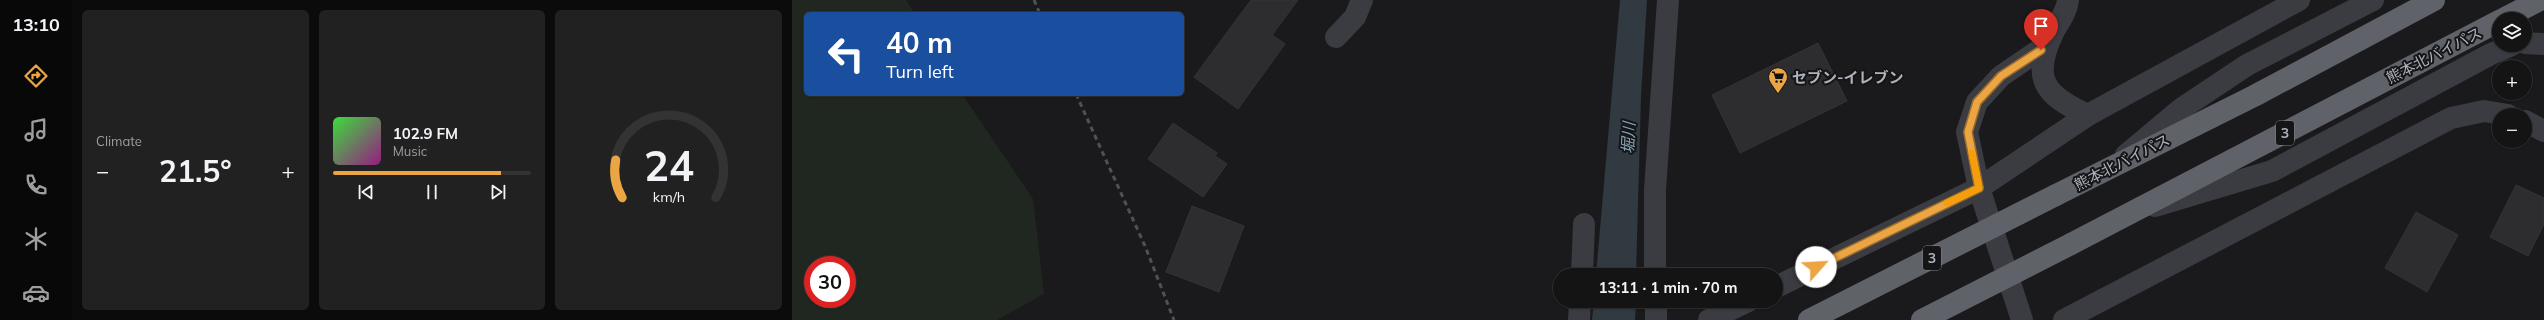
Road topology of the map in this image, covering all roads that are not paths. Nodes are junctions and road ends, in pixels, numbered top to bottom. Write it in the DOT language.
graph roads {
  1 [pos="1362,0"];
  2 [pos="1668,0"];
  3 [pos="2068,0"];
  4 [pos="2299,0"];
  5 [pos="2373,0"];
  6 [pos="2434,0"];
  7 [pos="2540,0"];
  8 [pos="2517,12"];
  9 [pos="2492,25"];
  10 [pos="1336,37"];
  11 [pos="2532,43"];
  12 [pos="2048,44"];
  13 [pos="2544,44"];
  14 [pos="2496,52"];
  15 [pos="2492,112"];
  16 [pos="2088,115"];
  17 [pos="2532,125"];
  18 [pos="2544,131"];
  19 [pos="2111,168"];
  20 [pos="1979,188"];
  21 [pos="2127,215"];
  22 [pos="1584,224"];
  23 [pos="1582,268"];
  24 [pos="1656,268"];
  25 [pos="1783,284"];
  26 [pos="1580,308"];
  27 [pos="1656,308"];
  28 [pos="1734,308"];
  29 [pos="1579,320"];
  30 [pos="1656,320"];
  31 [pos="1709,320"];
  32 [pos="1809,320"];
  33 [pos="1922,320"];
  34 [pos="2022,320"];
  35 [pos="2064,320"];
  1 -- 10 [label="street"];
  2 -- 24 [label="street"];
  3 -- 12 [label="street"];
  4 -- 16 [label="street"];
  5 -- 19 [label="street"];
  6 -- 19 [label="highway, 熊本北バイパス / 3"];
  7 -- 8 [label="highway"];
  9 -- 21 [label="highway, 熊本北バイパス / 3"];
  11 -- 13 [label="street"];
  12 -- 16 [label="street"];
  12 -- 20 [label="street"];
  14 -- 21 [label="street"];
  15 -- 35 [label="street"];
  16 -- 20 [label="street"];
  17 -- 18 [label="street"];
  19 -- 32 [label="highway, 熊本北バイパス / 3, bridge"];
  20 -- 25 [label="street"];
  20 -- 34 [label="street"];
  21 -- 33 [label="highway, 熊本北バイパス / 3, bridge"];
  22 -- 23 [label="street"];
  26 -- 29 [label="street"];
  27 -- 30 [label="street"];
  28 -- 31 [label="street"];
}
